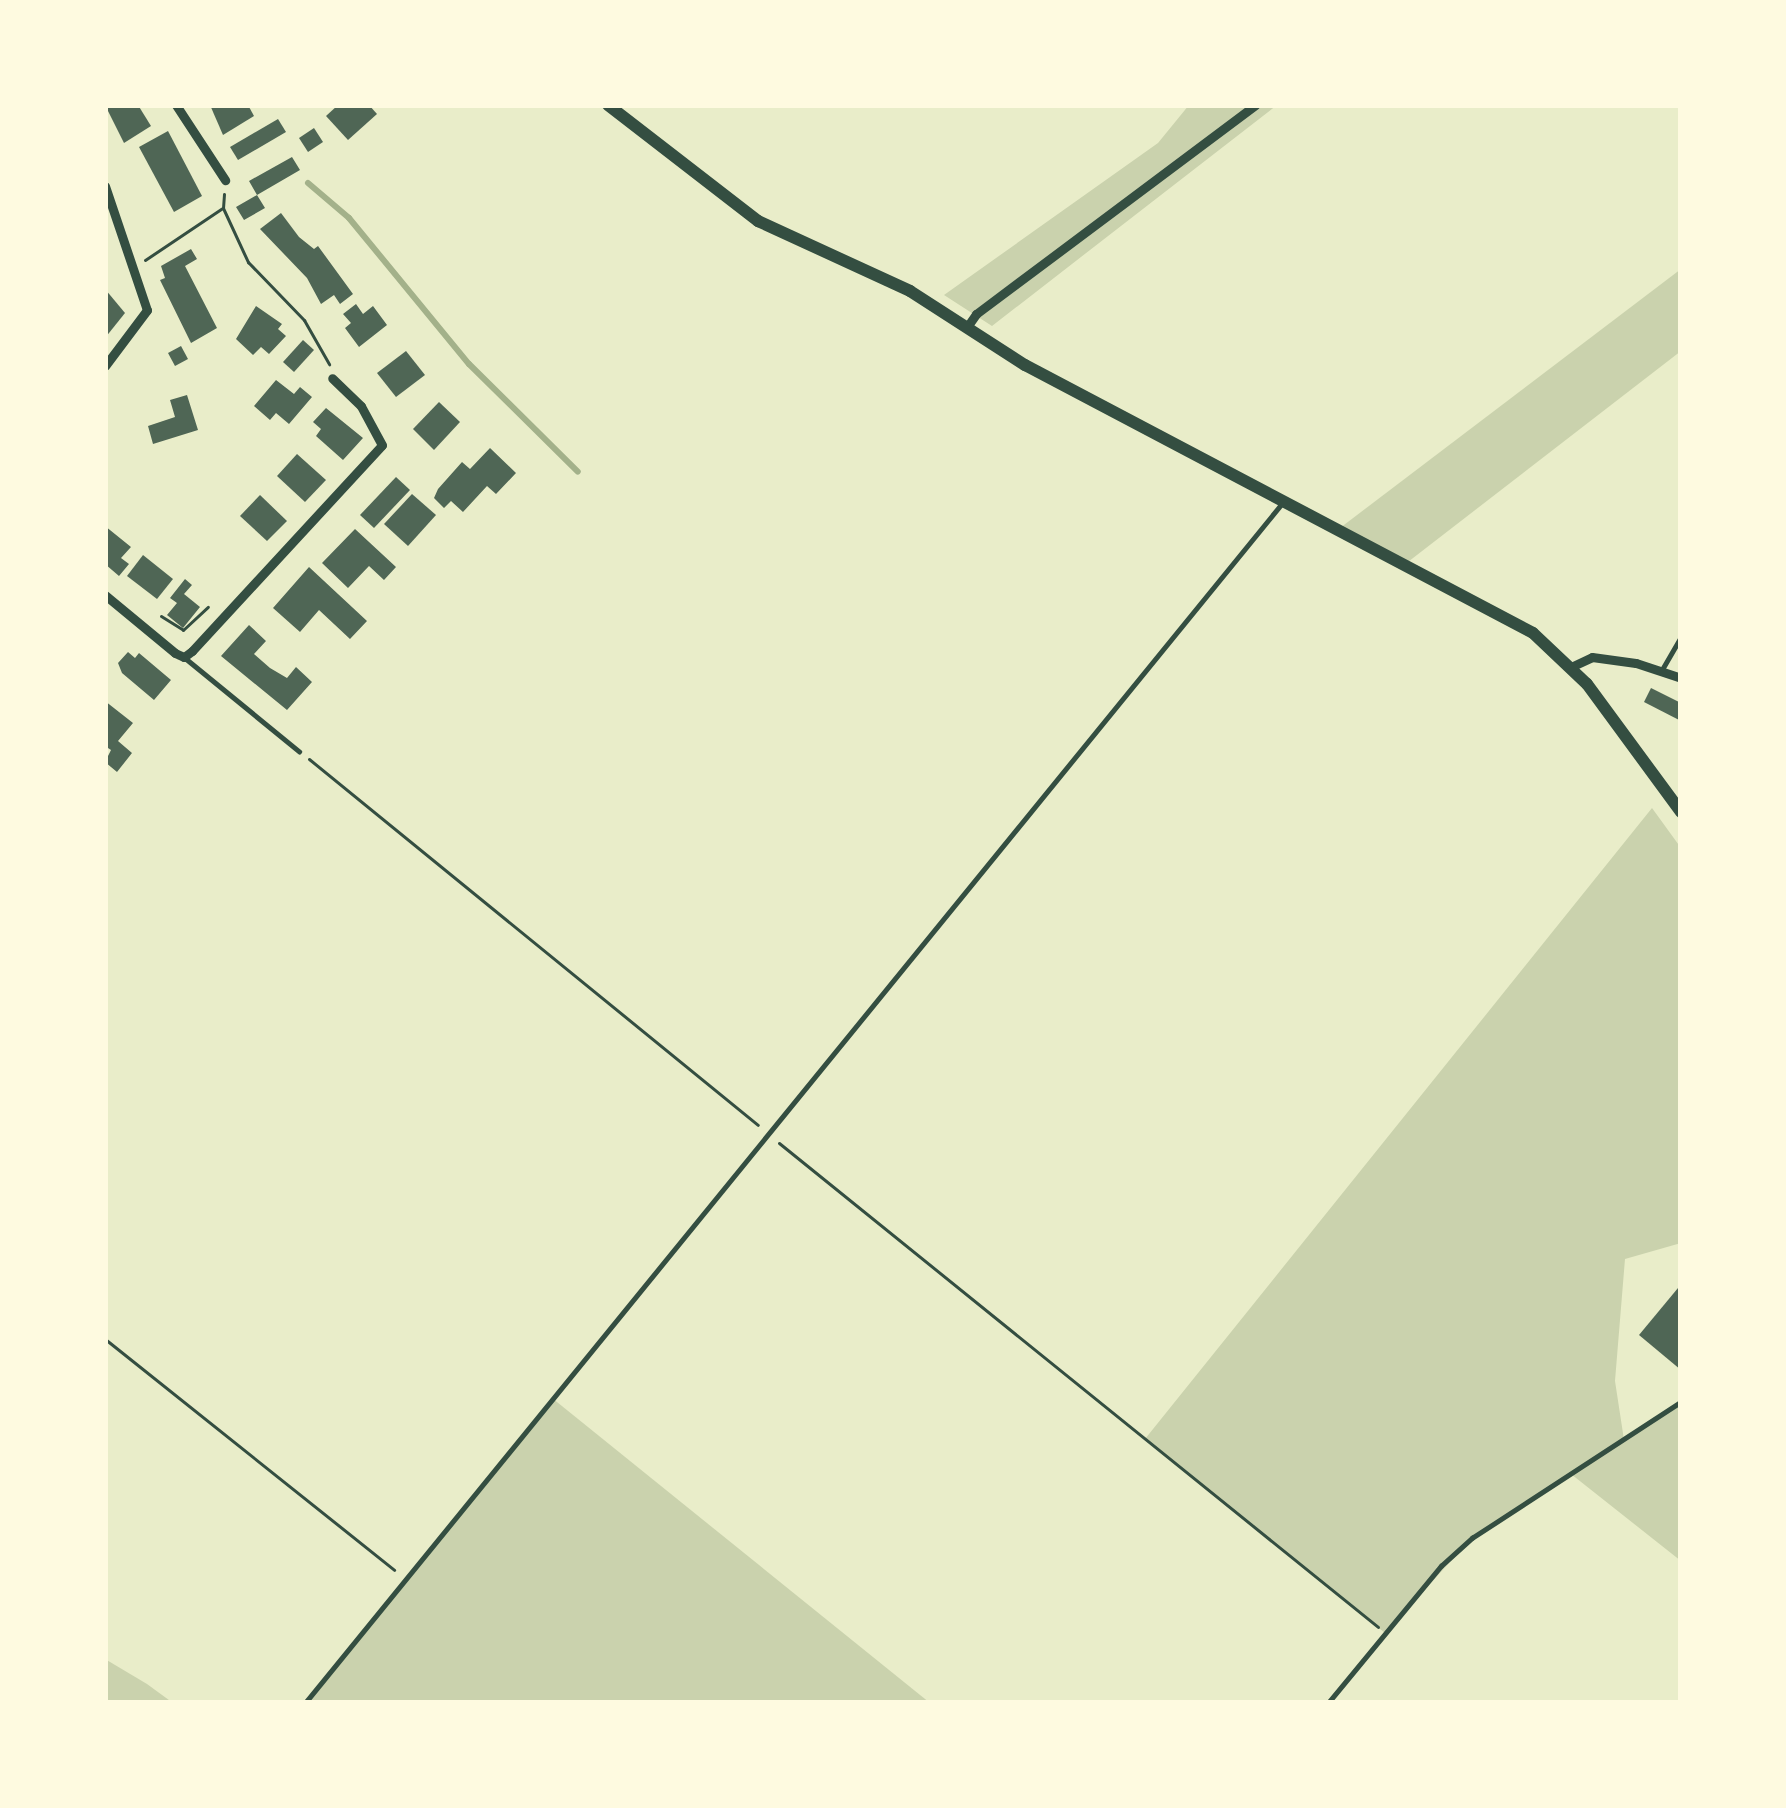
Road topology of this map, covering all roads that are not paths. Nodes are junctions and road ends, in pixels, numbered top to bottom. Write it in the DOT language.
graph roads {
  1 [pos="176,105"];
  2 [pos="608,105"];
  3 [pos="1256,105"];
  4 [pos="225,180"];
  5 [pos="105,186"];
  6 [pos="967,327"];
  7 [pos="105,367"];
  8 [pos="332,378"];
  9 [pos="1283,502"];
  10 [pos="105,595"];
  11 [pos="1681,637"];
  12 [pos="184,657"];
  13 [pos="1573,666"];
  14 [pos="1662,670"];
  15 [pos="1681,678"];
  16 [pos="299,751"];
  17 [pos="1681,812"];
  18 [pos="1681,1402"];
  19 [pos="305,1703"];
  20 [pos="1328,1703"];
  1 -- 4 [label="street"];
  2 -- 6 [label="street"];
  3 -- 6 [label="street"];
  5 -- 7 [label="street"];
  6 -- 9 [label="street"];
  8 -- 12 [label="street"];
  9 -- 13 [label="street"];
  9 -- 19 [label="lane"];
  10 -- 12 [label="street"];
  11 -- 14 [label="lane"];
  12 -- 16 [label="lane"];
  13 -- 14 [label="street"];
  13 -- 17 [label="street"];
  14 -- 15 [label="street"];
  18 -- 20 [label="lane"];
}
